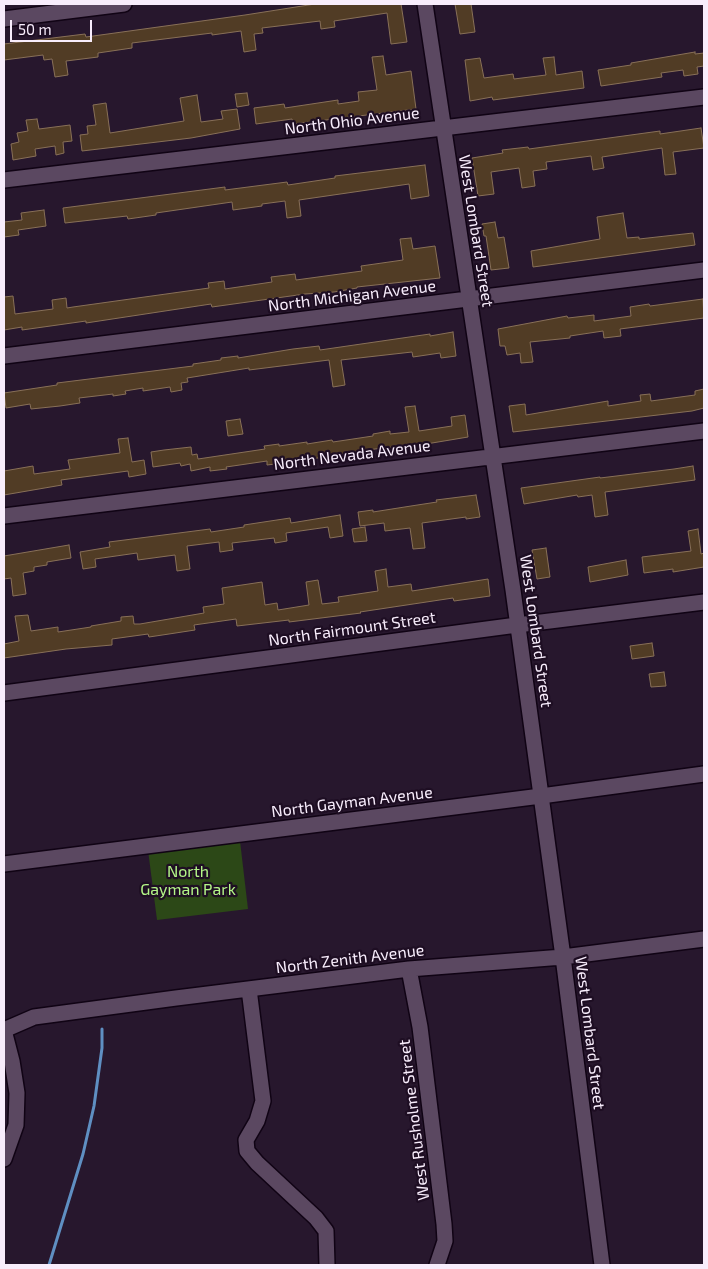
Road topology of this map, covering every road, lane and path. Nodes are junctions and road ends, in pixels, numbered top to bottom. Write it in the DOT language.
graph roads {
  1 [pos="119,4"];
  2 [pos="425,4"];
  3 [pos="4,19"];
  4 [pos="704,97"];
  5 [pos="443,128"];
  6 [pos="4,180"];
  7 [pos="704,270"];
  8 [pos="469,299"];
  9 [pos="4,356"];
  10 [pos="704,431"];
  11 [pos="493,456"];
  12 [pos="4,516"];
  13 [pos="704,602"];
  14 [pos="517,625"];
  15 [pos="4,693"];
  16 [pos="704,774"];
  17 [pos="541,796"];
  18 [pos="4,864"];
  19 [pos="704,939"];
  20 [pos="563,957"];
  21 [pos="409,969"];
  22 [pos="249,989"];
  23 [pos="4,1030"];
  24 [pos="4,1160"];
  25 [pos="327,1265"];
  26 [pos="437,1265"];
  27 [pos="602,1265"];
  1 -- 3 [label="street"];
  2 -- 5 [label="street, West Lombard Street"];
  4 -- 5 [label="street, North Ohio Avenue"];
  5 -- 6 [label="street, North Ohio Avenue"];
  5 -- 8 [label="street, West Lombard Street"];
  7 -- 8 [label="street, North Michigan Avenue"];
  8 -- 9 [label="street, North Michigan Avenue"];
  8 -- 11 [label="street, West Lombard Street"];
  10 -- 11 [label="street, North Nevada Avenue"];
  11 -- 12 [label="street, North Nevada Avenue"];
  11 -- 14 [label="street, West Lombard Street"];
  13 -- 14 [label="street, North Fairmount Street"];
  14 -- 15 [label="street, North Fairmount Street"];
  14 -- 17 [label="street, West Lombard Street"];
  16 -- 17 [label="street, North Gayman Avenue"];
  17 -- 18 [label="street, North Gayman Avenue"];
  17 -- 20 [label="street, West Lombard Street"];
  19 -- 20 [label="street, North Zenith Avenue"];
  20 -- 21 [label="street, North Zenith Avenue"];
  20 -- 27 [label="street, West Lombard Street"];
  21 -- 22 [label="street, North Zenith Avenue"];
  21 -- 26 [label="street, West Rusholme Street"];
  22 -- 23 [label="street, North Zenith Avenue"];
  22 -- 25 [label="street"];
  23 -- 24 [label="street"];
}
